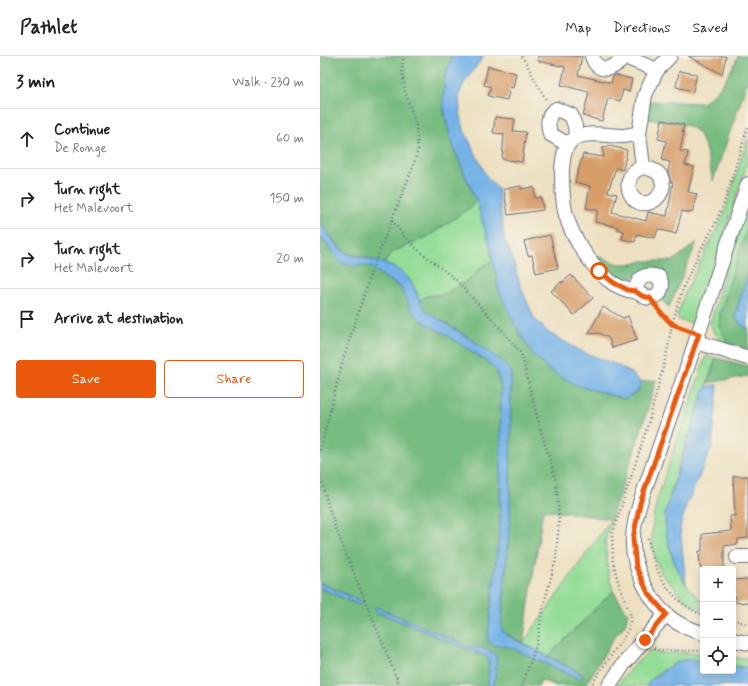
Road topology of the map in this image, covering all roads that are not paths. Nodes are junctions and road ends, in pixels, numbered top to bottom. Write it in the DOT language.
graph roads {
  1 [pos="592,56"];
  2 [pos="625,56"];
  3 [pos="670,56"];
  4 [pos="657,70"];
  5 [pos="639,134"];
  6 [pos="572,141"];
  7 [pos="643,167"];
  8 [pos="748,184"];
  9 [pos="635,291"];
  10 [pos="698,338"];
  11 [pos="748,358"];
  12 [pos="666,614"];
  13 [pos="700,632"];
  14 [pos="736,641"];
  15 [pos="748,643"];
  16 [pos="609,686"];
  1 -- 2 [label="street"];
  2 -- 4 [label="street"];
  3 -- 4 [label="street"];
  4 -- 5 [label="street"];
  5 -- 6 [label="street"];
  5 -- 7 [label="street"];
  6 -- 6 [label="street"];
  6 -- 9 [label="street"];
  8 -- 10 [label="street"];
  9 -- 9 [label="street"];
  10 -- 11 [label="street"];
  10 -- 12 [label="street"];
  12 -- 13 [label="street"];
  12 -- 16 [label="street"];
  14 -- 15 [label="street"];
}
